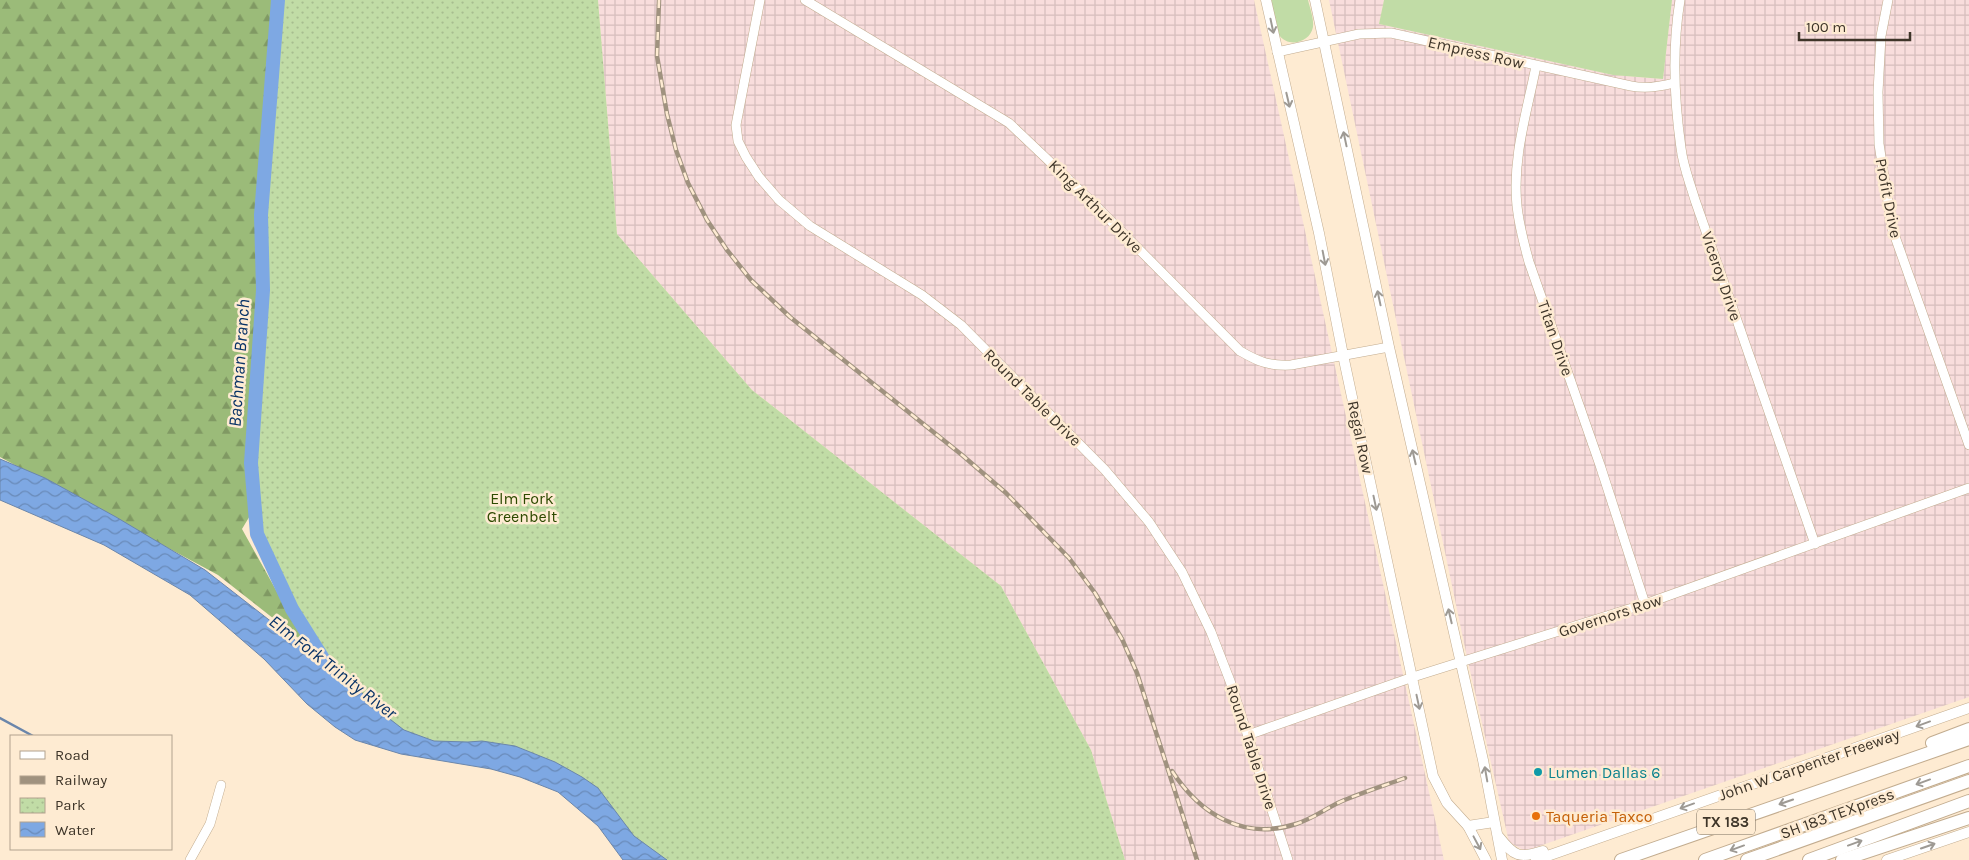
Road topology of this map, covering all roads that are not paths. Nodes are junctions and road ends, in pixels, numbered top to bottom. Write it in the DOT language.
graph roads {
  1 [pos="760,0"];
  2 [pos="805,0"];
  3 [pos="1266,0"];
  4 [pos="1315,0"];
  5 [pos="1680,0"];
  6 [pos="1888,0"];
  7 [pos="1324,41"];
  8 [pos="1278,52"];
  9 [pos="1536,66"];
  10 [pos="1674,83"];
  11 [pos="1389,346"];
  12 [pos="1343,355"];
  13 [pos="1969,445"];
  14 [pos="1969,488"];
  15 [pos="1815,544"];
  16 [pos="1645,604"];
  17 [pos="1461,663"];
  18 [pos="1413,677"];
  19 [pos="1969,708"];
  20 [pos="1969,729"];
  21 [pos="1248,735"];
  22 [pos="1969,739"];
  23 [pos="1969,766"];
  24 [pos="1969,781"];
  25 [pos="221,785"];
  26 [pos="1832,786"];
  27 [pos="1969,801"];
  28 [pos="1969,818"];
  29 [pos="1494,822"];
  30 [pos="1468,826"];
  31 [pos="1969,832"];
  32 [pos="1497,835"];
  33 [pos="1578,845"];
  34 [pos="190,860"];
  35 [pos="1288,860"];
  36 [pos="1486,860"];
  37 [pos="1502,860"];
  38 [pos="1536,860"];
  39 [pos="1552,860"];
  40 [pos="1622,860"];
  41 [pos="1705,860"];
  42 [pos="1747,860"];
  43 [pos="1809,860"];
  44 [pos="1842,860"];
  45 [pos="1887,860"];
  1 -- 21 [label="street, Round Table Drive"];
  2 -- 12 [label="street, King Arthur Drive"];
  3 -- 8 [label="main road, Regal Row, one-way"];
  4 -- 7 [label="main road"];
  5 -- 10 [label="street, Viceroy Drive"];
  6 -- 13 [label="street, Profit Drive"];
  7 -- 8 [label="street, Empress Row"];
  7 -- 9 [label="street, Empress Row"];
  11 -- 7 [label="main road, one-way"];
  8 -- 12 [label="main road, Regal Row, one-way"];
  9 -- 10 [label="street, Empress Row"];
  9 -- 16 [label="street, Titan Drive"];
  10 -- 15 [label="street, Viceroy Drive"];
  11 -- 12 [label="street, King Arthur Drive"];
  17 -- 11 [label="main road, one-way"];
  12 -- 18 [label="main road, Regal Row, one-way"];
  14 -- 15 [label="street, Governors Row"];
  15 -- 16 [label="street, Governors Row"];
  16 -- 17 [label="street, Governors Row"];
  17 -- 18 [label="street, Governors Row"];
  29 -- 17 [label="main road, one-way"];
  18 -- 21 [label="street, Governors Row"];
  18 -- 30 [label="main road, Regal Row, one-way"];
  19 -- 33 [label="main road, John W Carpenter Freeway, one-way"];
  20 -- 26 [label="highway"];
  21 -- 35 [label="street, Round Table Drive"];
  22 -- 26 [label="highway, John W Carpenter Freeway / TX 183"];
  23 -- 41 [label="highway, SH 183 TEXpress, one-way"];
  24 -- 42 [label="highway, SH 183 TEXpress"];
  25 -- 34 [label="street"];
  26 -- 40 [label="highway, John W Carpenter Freeway / TX 183, one-way"];
  43 -- 27 [label="highway, one-way"];
  28 -- 44 [label="highway"];
  29 -- 30 [label="main road"];
  29 -- 32 [label="main road"];
  30 -- 36 [label="main road, Regal Row, one-way"];
  45 -- 31 [label="main road, one-way"];
  32 -- 33 [label="main road"];
  32 -- 37 [label="main road"];
  33 -- 38 [label="main road, John W Carpenter Freeway"];
  33 -- 39 [label="main road"];
}
